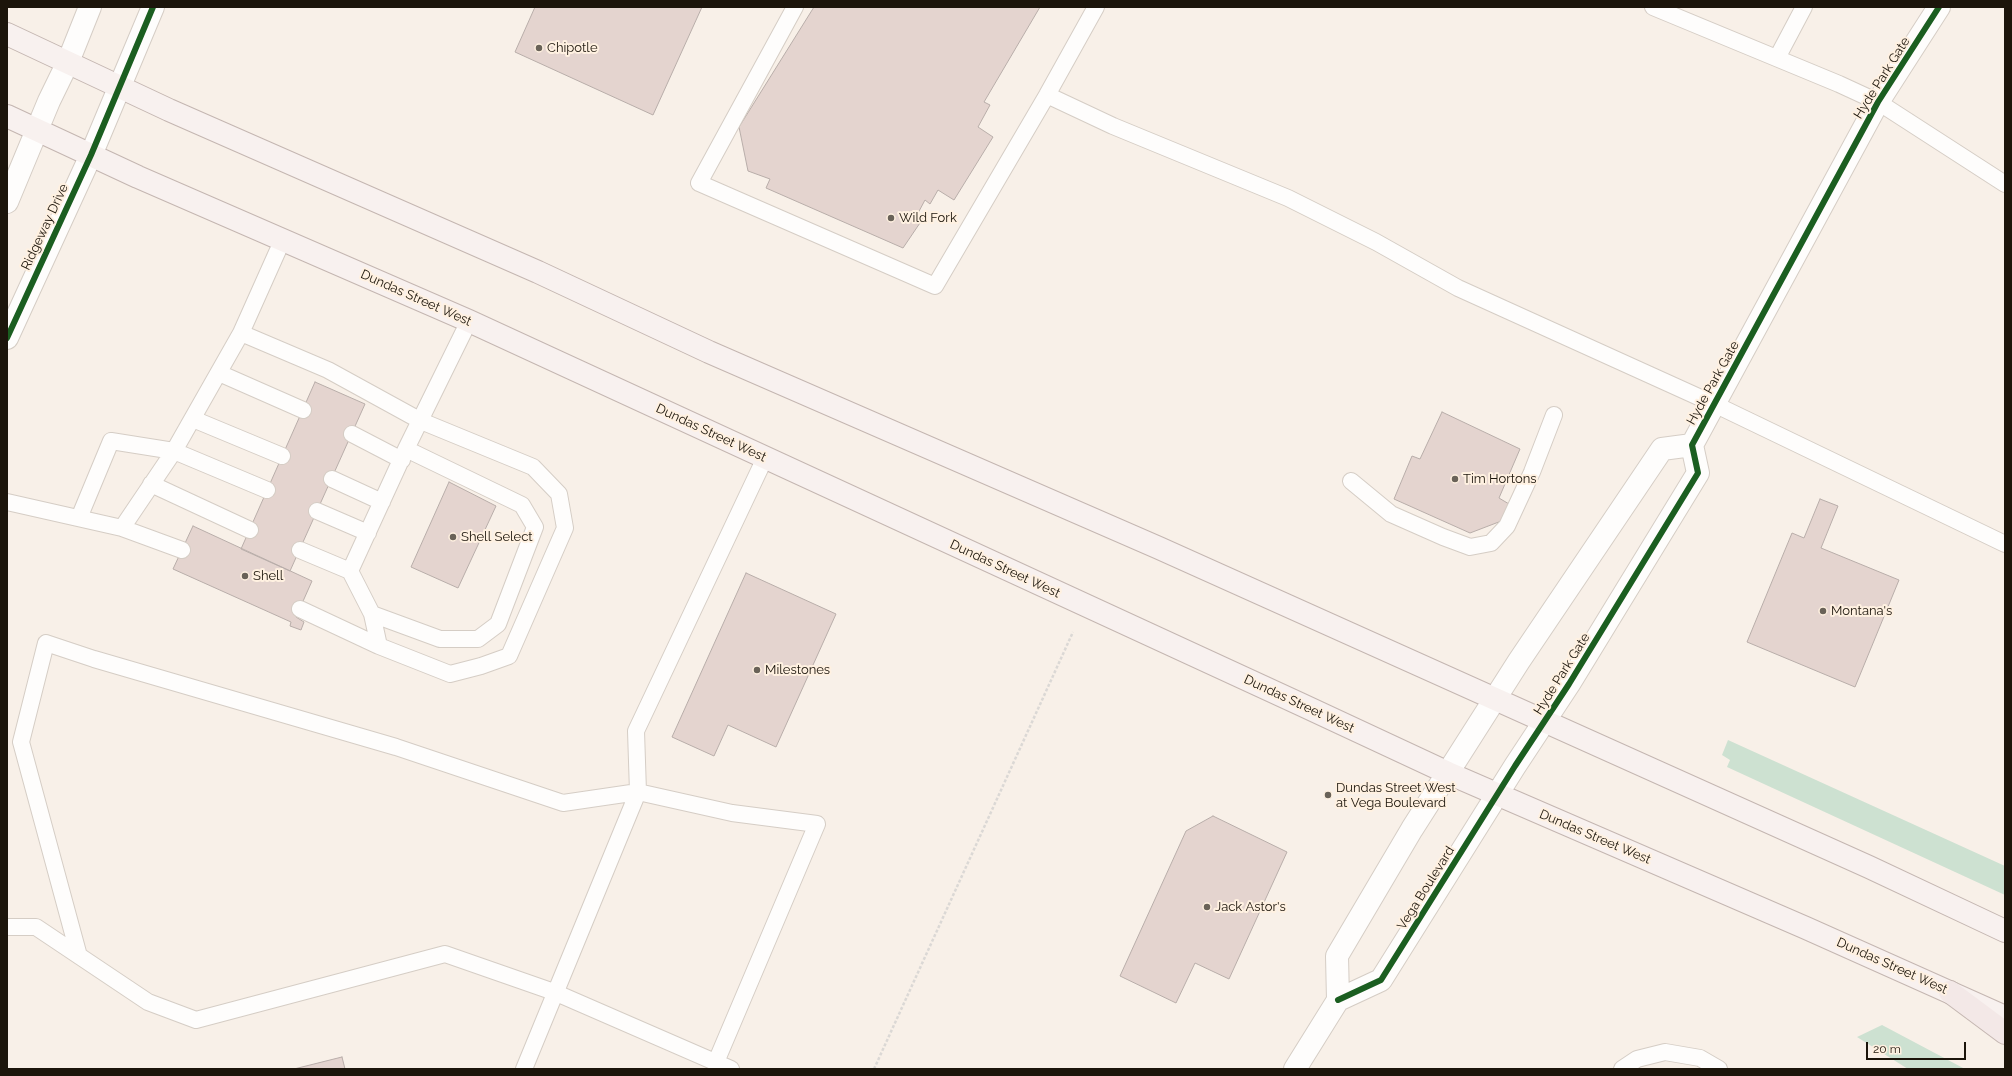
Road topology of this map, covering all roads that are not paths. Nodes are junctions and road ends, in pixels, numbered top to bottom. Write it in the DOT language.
graph roads {
  1 [pos="90,7"];
  2 [pos="153,7"];
  3 [pos="795,7"];
  4 [pos="1096,7"];
  5 [pos="1653,7"];
  6 [pos="1804,7"];
  7 [pos="1939,7"];
  8 [pos="7,34"];
  9 [pos="1777,58"];
  10 [pos="68,62"];
  11 [pos="120,87"];
  12 [pos="1047,95"];
  13 [pos="1878,102"];
  14 [pos="7,116"];
  15 [pos="37,130"];
  16 [pos="91,155"];
  17 [pos="2005,184"];
  18 [pos="7,202"];
  19 [pos="283,239"];
  20 [pos="469,321"];
  21 [pos="241,333"];
  22 [pos="7,338"];
  23 [pos="219,373"];
  24 [pos="1714,404"];
  25 [pos="303,410"];
  26 [pos="1554,415"];
  27 [pos="193,419"];
  28 [pos="421,421"];
  29 [pos="352,434"];
  30 [pos="1692,445"];
  31 [pos="174,451"];
  32 [pos="404,454"];
  33 [pos="282,456"];
  34 [pos="765,458"];
  35 [pos="332,479"];
  36 [pos="1351,481"];
  37 [pos="151,484"];
  38 [pos="267,490"];
  39 [pos="7,502"];
  40 [pos="382,502"];
  41 [pos="317,511"];
  42 [pos="79,518"];
  43 [pos="122,528"];
  44 [pos="250,530"];
  45 [pos="368,533"];
  46 [pos="2005,544"];
  47 [pos="182,550"];
  48 [pos="300,550"];
  49 [pos="350,571"];
  50 [pos="300,608"];
  51 [pos="372,614"];
  52 [pos="379,646"];
  53 [pos="1495,699"];
  54 [pos="1545,722"];
  55 [pos="1515,766"];
  56 [pos="1448,774"];
  57 [pos="638,792"];
  58 [pos="1498,796"];
  59 [pos="7,927"];
  60 [pos="2005,931"];
  61 [pos="79,956"];
  62 [pos="554,992"];
  63 [pos="1950,992"];
  64 [pos="1338,1000"];
  65 [pos="2005,1017"];
  66 [pos="2005,1033"];
  67 [pos="716,1062"];
  68 [pos="524,1069"];
  69 [pos="730,1069"];
  70 [pos="1295,1069"];
  71 [pos="1622,1069"];
  72 [pos="1719,1069"];
  1 -- 10 [label="street"];
  2 -- 11 [label="street, Ridgeway Drive"];
  3 -- 12 [label="lane"];
  4 -- 12 [label="lane"];
  5 -- 9 [label="lane"];
  6 -- 9 [label="lane"];
  7 -- 13 [label="street, Hyde Park Gate"];
  8 -- 10 [label="main road"];
  9 -- 13 [label="lane"];
  10 -- 11 [label="main road"];
  10 -- 15 [label="street"];
  11 -- 16 [label="street, Ridgeway Drive"];
  11 -- 53 [label="main road"];
  12 -- 24 [label="lane"];
  13 -- 17 [label="lane"];
  13 -- 24 [label="street, Hyde Park Gate"];
  14 -- 15 [label="main road, Dundas Street West"];
  15 -- 16 [label="main road, Dundas Street West"];
  15 -- 18 [label="street"];
  16 -- 19 [label="main road, Dundas Street West"];
  16 -- 22 [label="street, Ridgeway Drive"];
  19 -- 20 [label="main road, Dundas Street West"];
  19 -- 21 [label="lane"];
  20 -- 28 [label="lane"];
  20 -- 34 [label="main road, Dundas Street West"];
  21 -- 23 [label="lane"];
  21 -- 28 [label="lane"];
  23 -- 25 [label="lane"];
  23 -- 27 [label="lane"];
  24 -- 30 [label="street, Hyde Park Gate"];
  24 -- 46 [label="lane"];
  26 -- 36 [label="lane"];
  27 -- 31 [label="lane"];
  27 -- 33 [label="lane"];
  28 -- 32 [label="lane"];
  28 -- 52 [label="lane"];
  29 -- 32 [label="lane"];
  30 -- 53 [label="street, Hyde Park Gate"];
  30 -- 54 [label="street, Hyde Park Gate"];
  31 -- 37 [label="lane"];
  31 -- 38 [label="lane"];
  31 -- 42 [label="lane"];
  32 -- 40 [label="lane"];
  32 -- 51 [label="lane"];
  34 -- 56 [label="main road, Dundas Street West"];
  34 -- 57 [label="lane"];
  35 -- 40 [label="lane"];
  37 -- 43 [label="lane"];
  37 -- 44 [label="lane"];
  39 -- 42 [label="lane"];
  40 -- 45 [label="lane"];
  41 -- 45 [label="lane"];
  42 -- 43 [label="lane"];
  43 -- 47 [label="lane"];
  45 -- 49 [label="lane"];
  48 -- 49 [label="lane"];
  49 -- 51 [label="lane"];
  50 -- 52 [label="lane"];
  51 -- 52 [label="lane"];
  53 -- 54 [label="main road"];
  53 -- 56 [label="street, Hyde Park Gate"];
  54 -- 55 [label="street, Hyde Park Gate"];
  54 -- 60 [label="main road"];
  55 -- 58 [label="street, Vega Boulevard"];
  56 -- 58 [label="main road, Dundas Street West"];
  56 -- 64 [label="street"];
  57 -- 61 [label="lane"];
  57 -- 62 [label="lane"];
  57 -- 67 [label="lane"];
  58 -- 63 [label="main road, Dundas Street West"];
  58 -- 64 [label="street, Vega Boulevard"];
  59 -- 61 [label="lane"];
  61 -- 62 [label="lane"];
  62 -- 67 [label="lane"];
  62 -- 68 [label="lane"];
  63 -- 65 [label="main road, Dundas Street West"];
  63 -- 66 [label="highway"];
  64 -- 70 [label="street"];
  67 -- 69 [label="lane"];
  71 -- 72 [label="lane"];
}
